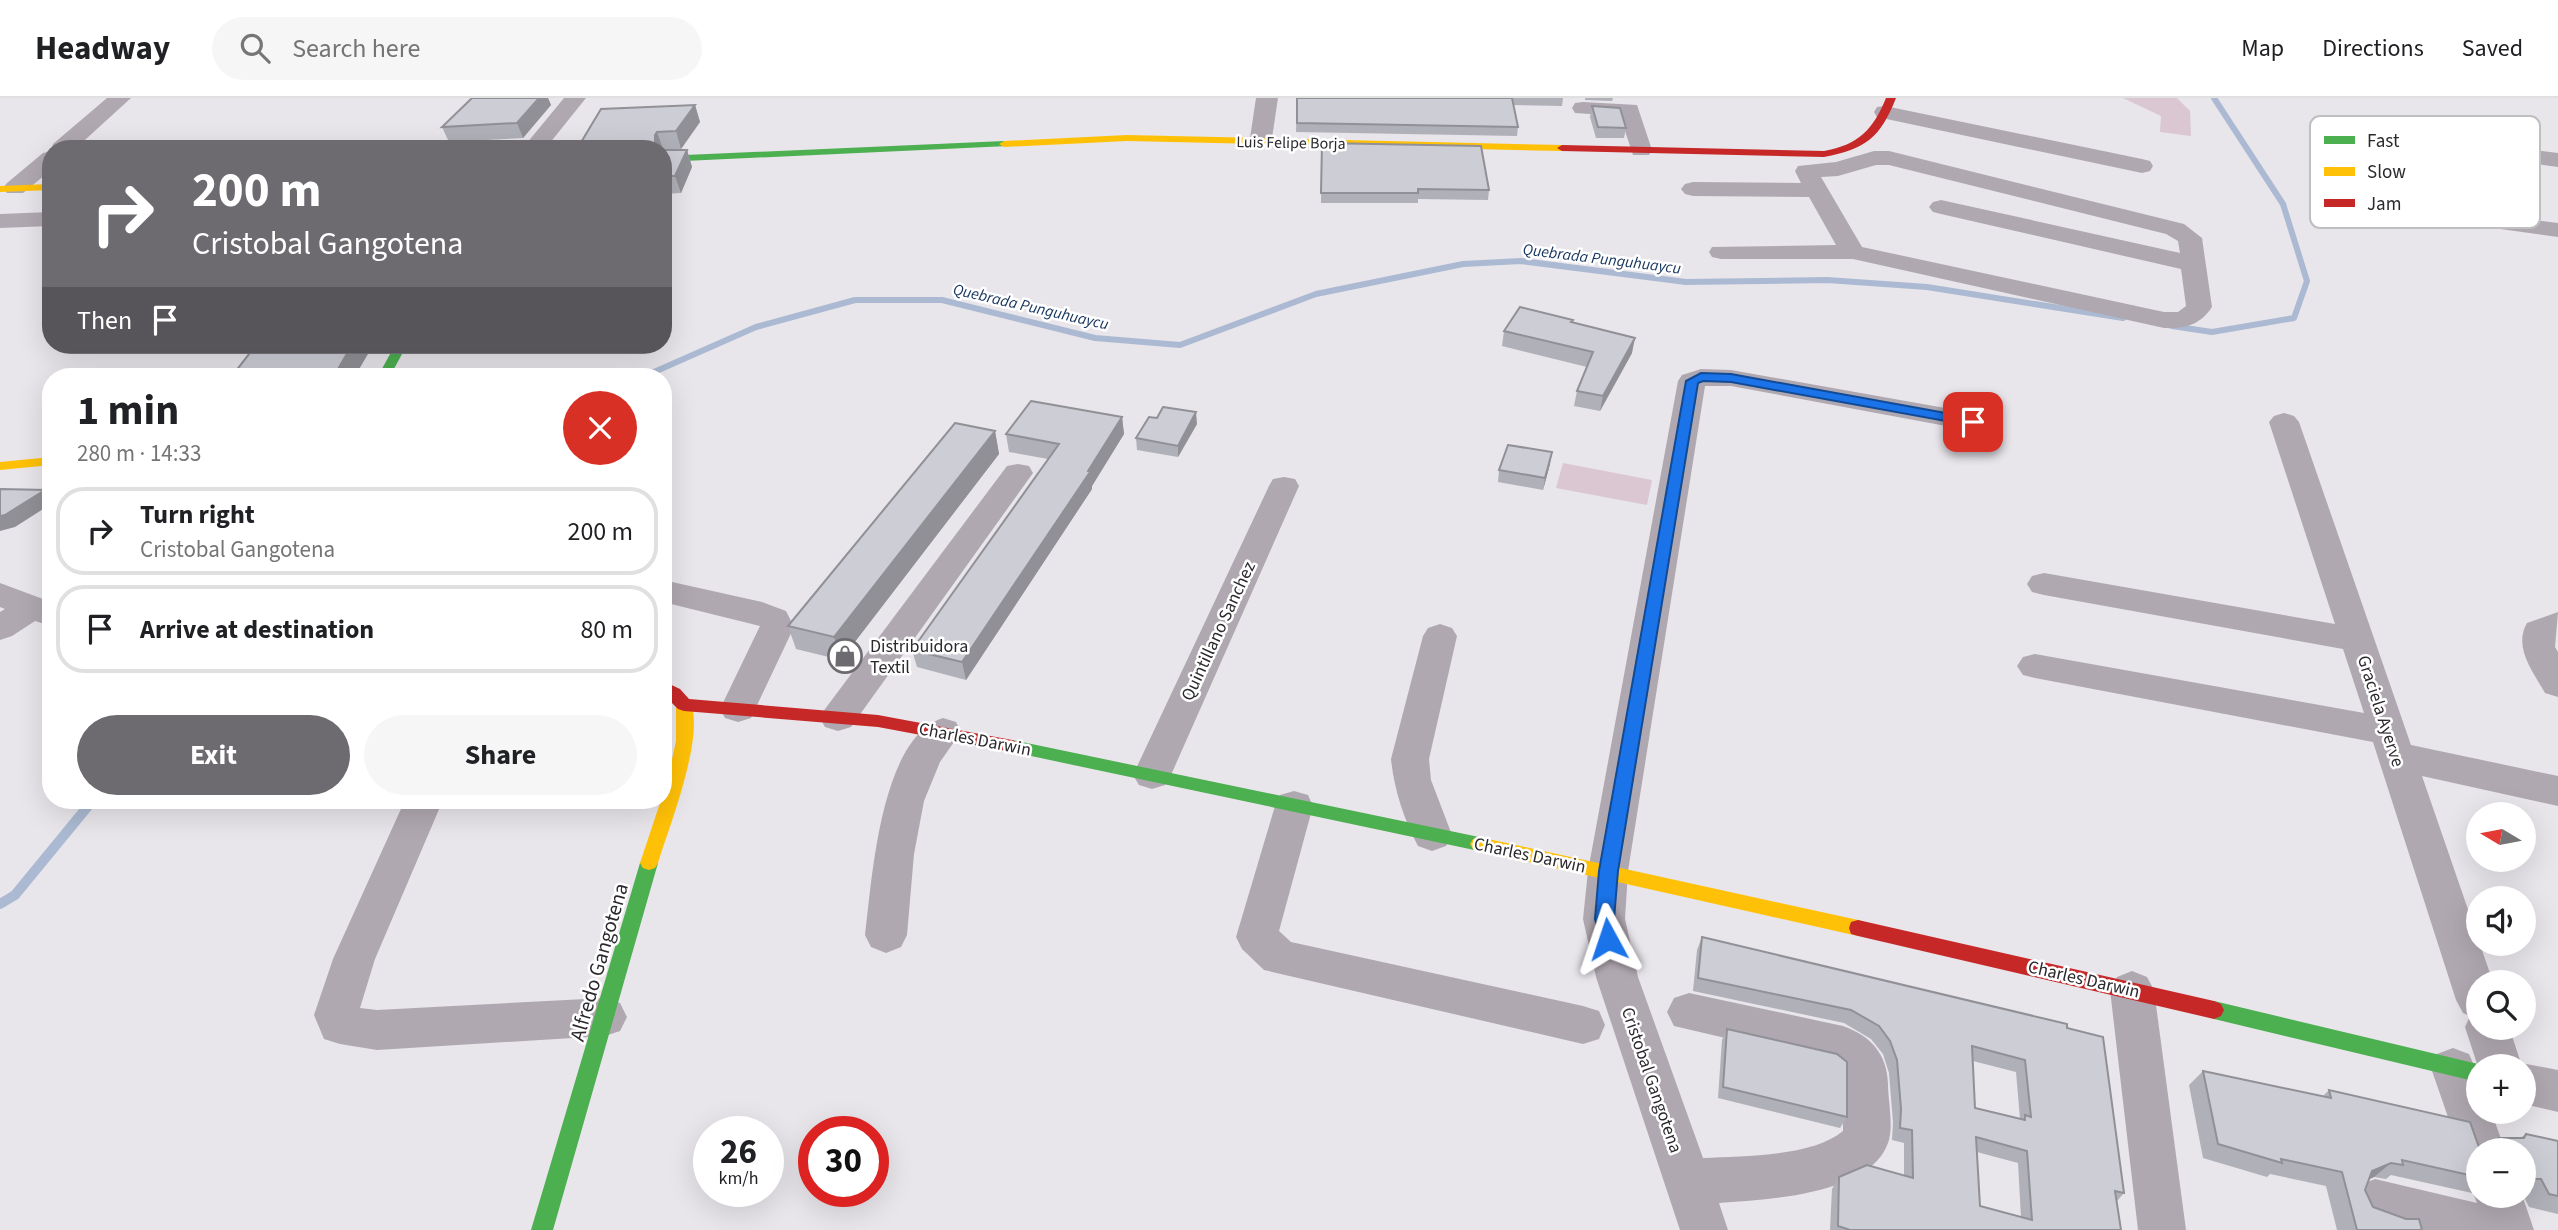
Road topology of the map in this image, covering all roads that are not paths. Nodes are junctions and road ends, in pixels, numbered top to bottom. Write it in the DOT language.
graph roads {
  1 [pos="120,98"];
  2 [pos="575,98"];
  3 [pos="1267,98"];
  4 [pos="1285,98"];
  5 [pos="1888,102"];
  6 [pos="1583,108"];
  7 [pos="71,140"];
  8 [pos="540,140"];
  9 [pos="1272,140"];
  10 [pos="1641,150"];
  11 [pos="2540,158"];
  12 [pos="672,159"];
  13 [pos="2558,160"];
  14 [pos="42,164"];
  15 [pos="2142,166"];
  16 [pos="1805,172"];
  17 [pos="42,187"];
  18 [pos="5,189"];
  19 [pos="1693,189"];
  20 [pos="1941,207"];
  21 [pos="42,219"];
  22 [pos="0,221"];
  23 [pos="2540,228"];
  24 [pos="2558,230"];
  25 [pos="1721,252"];
  26 [pos="1853,252"];
  27 [pos="2194,264"];
  28 [pos="1973,422"];
  29 [pos="2284,422"];
  30 [pos="42,462"];
  31 [pos="1,464"];
  32 [pos="1017,473"];
  33 [pos="1284,486"];
  34 [pos="2044,584"];
  35 [pos="672,593"];
  36 [pos="0,594"];
  37 [pos="41,611"];
  38 [pos="2558,624"];
  39 [pos="0,628"];
  40 [pos="1440,636"];
  41 [pos="2358,640"];
  42 [pos="2035,666"];
  43 [pos="2558,684"];
  44 [pos="672,692"];
  45 [pos="684,705"];
  46 [pos="738,709"];
  47 [pos="838,718"];
  48 [pos="943,732"];
  49 [pos="2392,743"];
  50 [pos="1152,775"];
  51 [pos="672,785"];
  52 [pos="2558,791"];
  53 [pos="1294,806"];
  54 [pos="420,809"];
  55 [pos="665,809"];
  56 [pos="1432,835"];
  57 [pos="1608,871"];
  58 [pos="886,935"];
  59 [pos="2468,970"];
  60 [pos="2132,990"];
  61 [pos="1689,1012"];
  62 [pos="605,1017"];
  63 [pos="1583,1025"];
  64 [pos="2466,1070"];
  65 [pos="2536,1086"];
  66 [pos="2558,1091"];
  67 [pos="1687,1182"];
  68 [pos="2375,1203"];
  69 [pos="2502,1208"];
  70 [pos="542,1230"];
  71 [pos="1704,1230"];
  72 [pos="2162,1230"];
  73 [pos="2487,1230"];
  74 [pos="2510,1230"];
  1 -- 7 [label="street"];
  2 -- 8 [label="street"];
  3 -- 9 [label="street"];
  4 -- 9 [label="street"];
  5 -- 15 [label="street"];
  5 -- 16 [label="street, Luis Felipe Borja"];
  6 -- 10 [label="street"];
  9 -- 10 [label="street, Luis Felipe Borja"];
  9 -- 12 [label="street, Luis Felipe Borja"];
  10 -- 16 [label="street, Luis Felipe Borja"];
  11 -- 13 [label="street"];
  14 -- 18 [label="street"];
  16 -- 19 [label="street"];
  16 -- 26 [label="street"];
  16 -- 27 [label="street"];
  17 -- 18 [label="street"];
  20 -- 27 [label="street"];
  21 -- 22 [label="street"];
  23 -- 24 [label="street"];
  25 -- 26 [label="street"];
  26 -- 27 [label="street"];
  28 -- 57 [label="street, Cristobal Gangotena"];
  29 -- 41 [label="street, Graciela Ayerve"];
  30 -- 31 [label="street"];
  32 -- 47 [label="street"];
  33 -- 50 [label="street, Quintillano Sanchez"];
  34 -- 41 [label="street"];
  35 -- 46 [label="street"];
  36 -- 37 [label="street"];
  37 -- 39 [label="street"];
  38 -- 43 [label="street"];
  40 -- 56 [label="street"];
  41 -- 49 [label="street, Graciela Ayerve"];
  42 -- 49 [label="street"];
  44 -- 45 [label="street"];
  45 -- 46 [label="street, Charles Darwin"];
  45 -- 51 [label="street, Alfredo Gangotena"];
  46 -- 47 [label="street, Charles Darwin"];
  47 -- 48 [label="street, Charles Darwin"];
  48 -- 50 [label="street, Charles Darwin"];
  48 -- 58 [label="street"];
  49 -- 52 [label="street"];
  49 -- 59 [label="street, Graciela Ayerve"];
  50 -- 53 [label="street, Charles Darwin"];
  53 -- 56 [label="street, Charles Darwin"];
  53 -- 63 [label="street"];
  54 -- 62 [label="street"];
  55 -- 62 [label="street, Alfredo Gangotena"];
  56 -- 57 [label="street, Charles Darwin"];
  57 -- 60 [label="street, Charles Darwin"];
  57 -- 67 [label="street, Cristobal Gangotena"];
  60 -- 64 [label="street, Charles Darwin"];
  60 -- 72 [label="street"];
  61 -- 67 [label="street"];
  62 -- 70 [label="street, Alfredo Gangotena"];
  65 -- 66 [label="street"];
  67 -- 71 [label="street, Cristobal Gangotena"];
  68 -- 73 [label="street"];
  69 -- 74 [label="street"];
}
